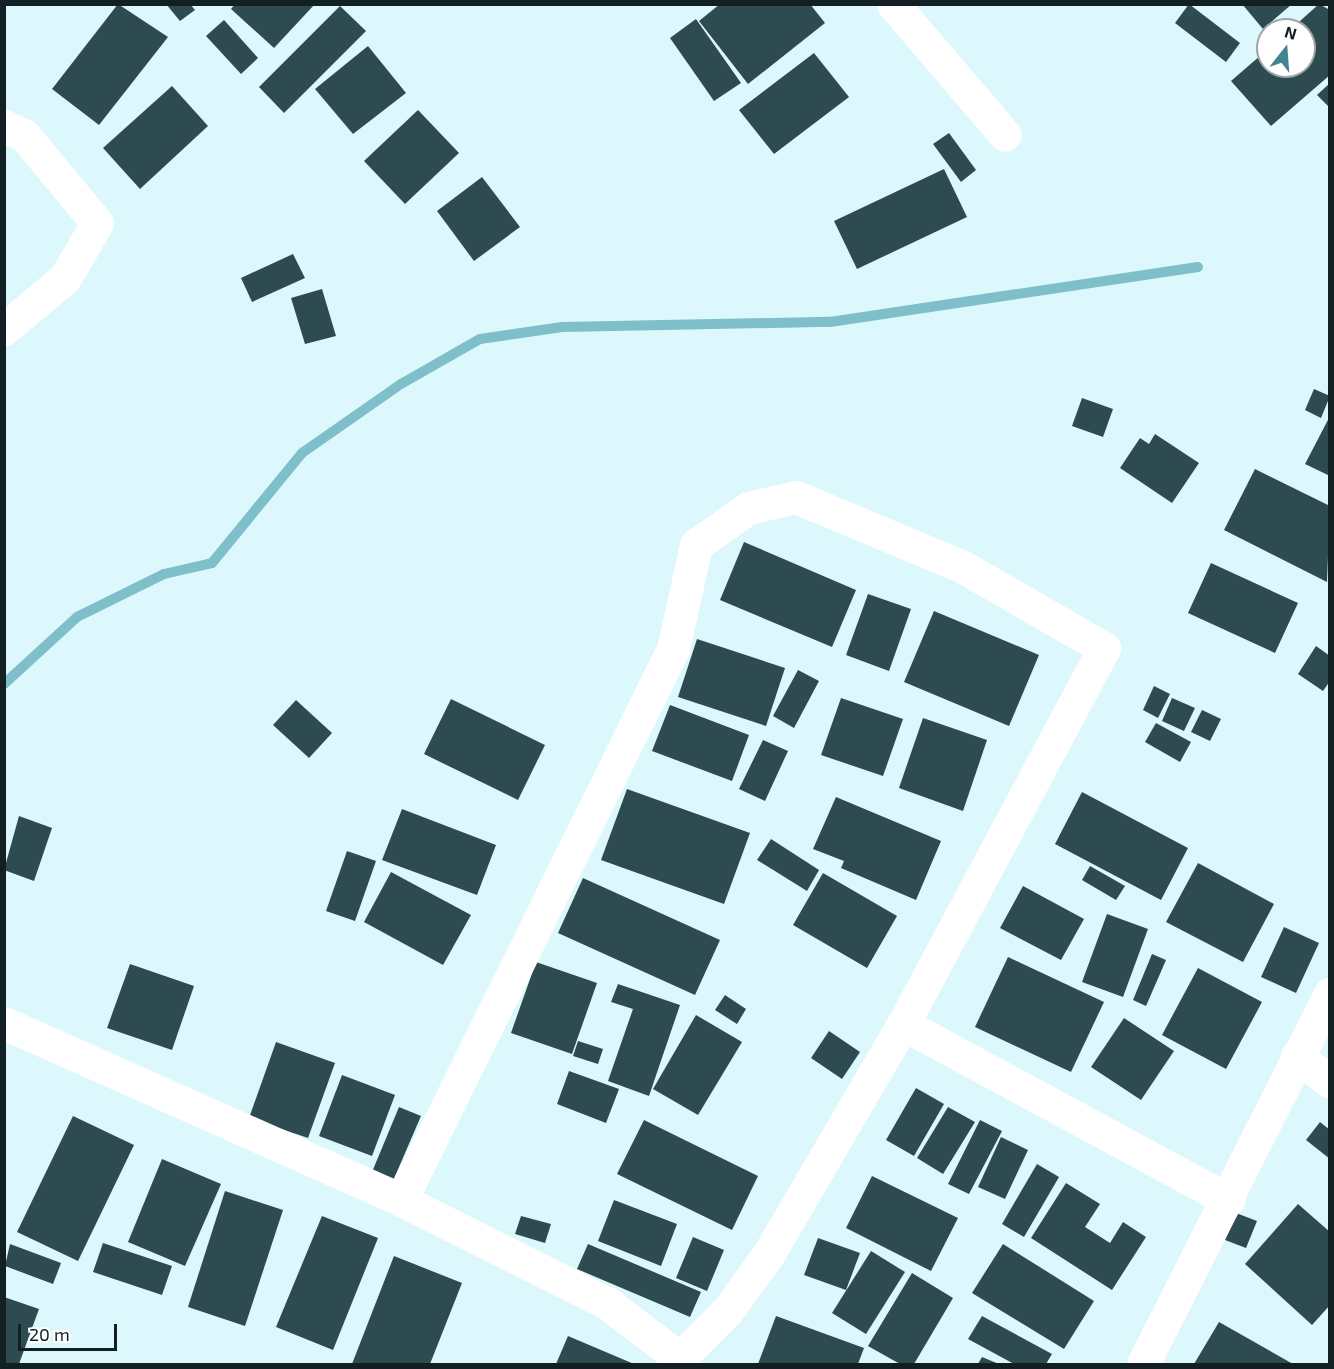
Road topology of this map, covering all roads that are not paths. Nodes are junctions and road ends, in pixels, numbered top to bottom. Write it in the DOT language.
graph roads {
  1 [pos="893,4"];
  2 [pos="4,126"];
  3 [pos="1005,135"];
  4 [pos="4,329"];
  5 [pos="1329,994"];
  6 [pos="4,1023"];
  7 [pos="903,1024"];
  8 [pos="1297,1056"];
  9 [pos="1329,1082"];
  10 [pos="401,1200"];
  11 [pos="1229,1200"];
  12 [pos="676,1361"];
  13 [pos="1143,1365"];
  1 -- 3 [label="street"];
  2 -- 4 [label="street"];
  5 -- 8 [label="street"];
  6 -- 10 [label="street"];
  7 -- 10 [label="street"];
  7 -- 11 [label="street"];
  7 -- 12 [label="street"];
  8 -- 9 [label="street"];
  8 -- 11 [label="street"];
  10 -- 12 [label="street"];
  11 -- 13 [label="street"];
}
